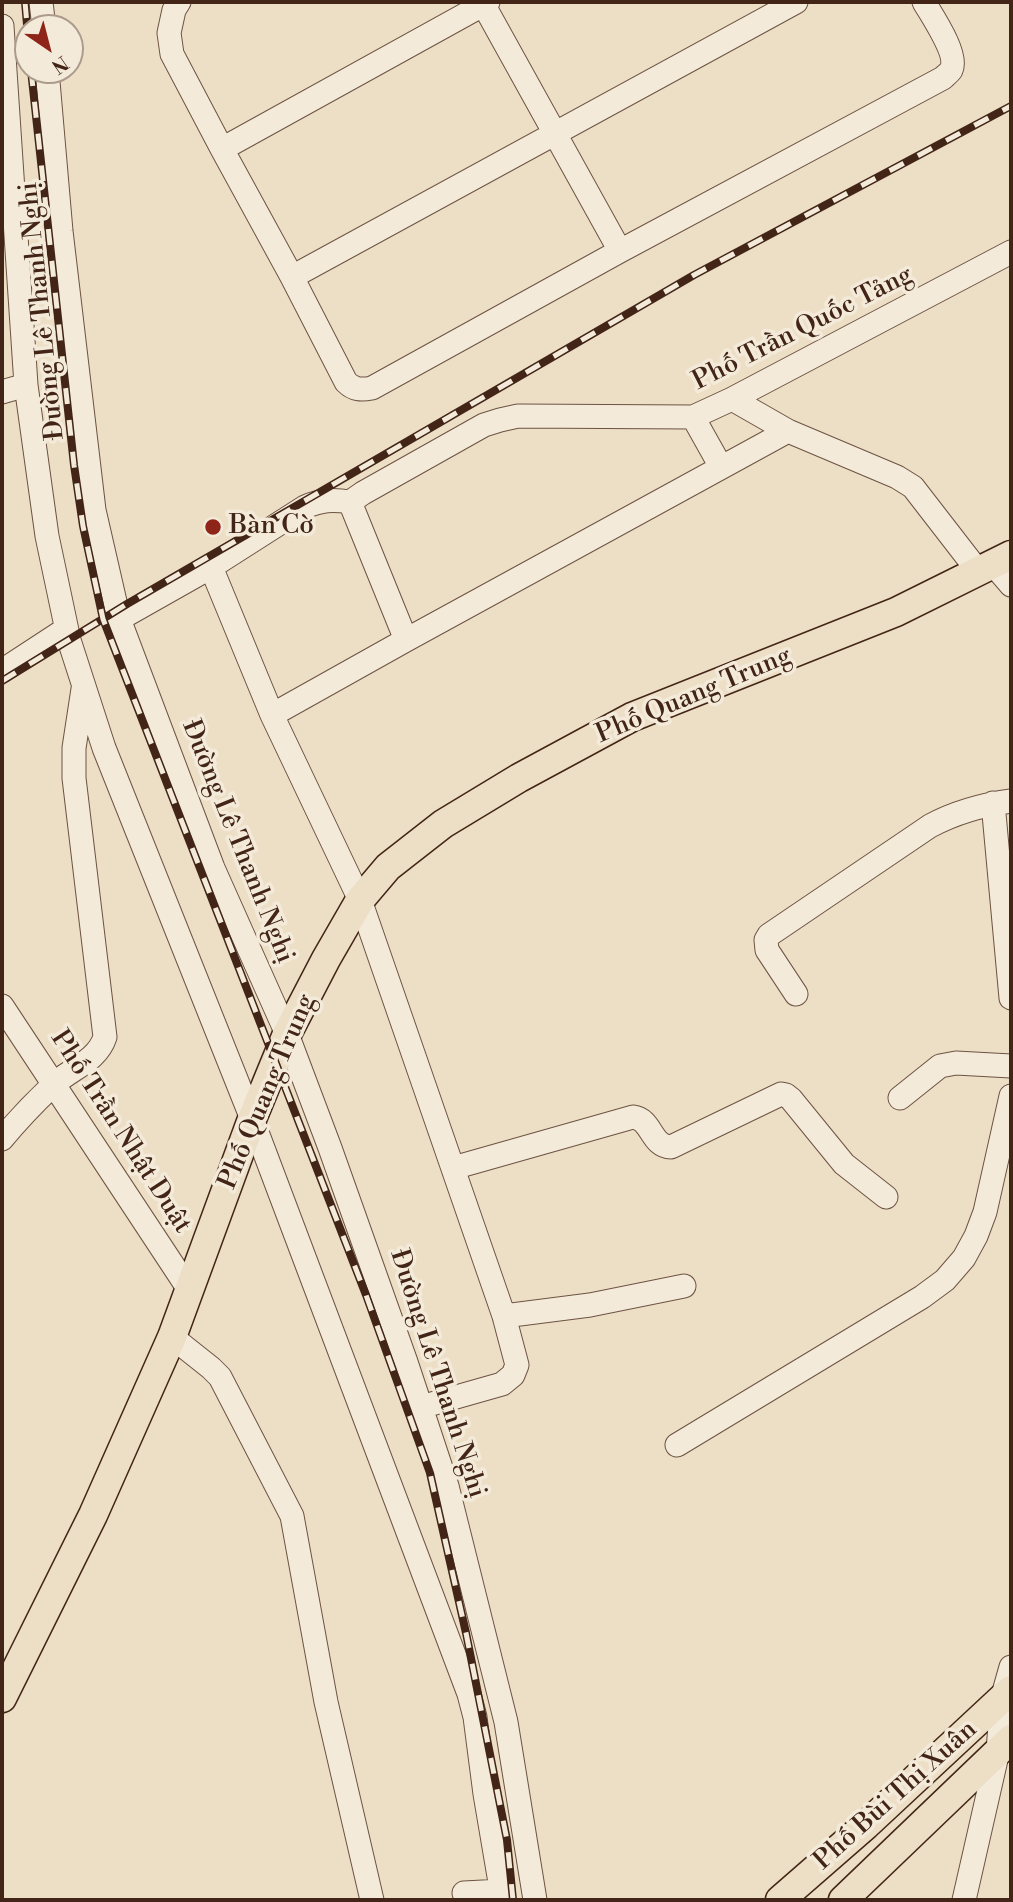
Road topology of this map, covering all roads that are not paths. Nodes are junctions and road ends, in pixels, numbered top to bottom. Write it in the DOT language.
graph roads {
  1 [pos="179,2"];
  2 [pos="796,2"];
  3 [pos="924,2"];
  4 [pos="485,3"];
  5 [pos="2,26"];
  6 [pos="48,84"];
  7 [pos="555,133"];
  8 [pos="222,149"];
  9 [pos="620,251"];
  10 [pos="1011,251"];
  11 [pos="292,276"];
  12 [pos="26,385"];
  13 [pos="2,392"];
  14 [pos="732,399"];
  15 [pos="693,418"];
  16 [pos="788,430"];
  17 [pos="720,467"];
  18 [pos="350,502"];
  19 [pos="994,564"];
  20 [pos="211,567"];
  21 [pos="1011,585"];
  22 [pos="119,619"];
  23 [pos="66,629"];
  24 [pos="406,640"];
  25 [pos="2,671"];
  26 [pos="84,686"];
  27 [pos="271,715"];
  28 [pos="1002,802"];
  29 [pos="360,900"];
  30 [pos="796,994"];
  31 [pos="1011,998"];
  32 [pos="2,1006"];
  33 [pos="287,1034"];
  34 [pos="1011,1066"];
  35 [pos="54,1083"];
  36 [pos="1011,1096"];
  37 [pos="900,1098"];
  38 [pos="252,1119"];
  39 [pos="2,1139"];
  40 [pos="453,1168"];
  41 [pos="886,1197"];
  42 [pos="684,1286"];
  43 [pos="190,1291"];
  44 [pos="505,1316"];
  45 [pos="172,1337"];
  46 [pos="421,1407"];
  47 [pos="677,1445"];
  48 [pos="1011,1667"];
  49 [pos="1007,1695"];
  50 [pos="2,1698"];
  51 [pos="1005,1745"];
  52 [pos="464,1893"];
  53 [pos="502,1896"];
  54 [pos="372,1900"];
  55 [pos="535,1900"];
  56 [pos="780,1900"];
  57 [pos="843,1900"];
  58 [pos="964,1900"];
  1 -- 8 [label="street"];
  2 -- 7 [label="street"];
  3 -- 9 [label="street"];
  4 -- 7 [label="street"];
  4 -- 8 [label="street"];
  5 -- 12 [label="street"];
  6 -- 22 [label="street, Đường Lê Thanh Nghị"];
  7 -- 9 [label="street"];
  7 -- 11 [label="street"];
  8 -- 11 [label="street"];
  9 -- 11 [label="street"];
  10 -- 14 [label="street, Phố Trần Quốc Tảng"];
  12 -- 13 [label="street"];
  12 -- 23 [label="street"];
  14 -- 15 [label="street, Phố Trần Quốc Tảng"];
  14 -- 16 [label="street"];
  15 -- 17 [label="street"];
  15 -- 18 [label="street, Phố Trần Quốc Tảng"];
  16 -- 17 [label="street"];
  16 -- 19 [label="street"];
  17 -- 24 [label="street"];
  18 -- 20 [label="street"];
  18 -- 24 [label="street"];
  19 -- 21 [label="street"];
  19 -- 29 [label="main road, Phố Quang Trung"];
  20 -- 22 [label="street"];
  20 -- 27 [label="street"];
  22 -- 33 [label="street, Đường Lê Thanh Nghị"];
  23 -- 25 [label="street"];
  23 -- 26 [label="street"];
  24 -- 27 [label="street"];
  26 -- 35 [label="street"];
  26 -- 38 [label="street"];
  27 -- 29 [label="street"];
  28 -- 30 [label="street"];
  28 -- 31 [label="street"];
  29 -- 33 [label="main road, Phố Quang Trung"];
  29 -- 40 [label="street"];
  32 -- 35 [label="street, Phố Trần Nhật Duật"];
  33 -- 38 [label="main road, Phố Quang Trung"];
  33 -- 46 [label="street, Đường Lê Thanh Nghị"];
  34 -- 37 [label="street"];
  35 -- 39 [label="street"];
  35 -- 43 [label="street, Phố Trần Nhật Duật"];
  36 -- 47 [label="street"];
  38 -- 43 [label="main road, Phố Quang Trung"];
  38 -- 53 [label="street"];
  40 -- 41 [label="street"];
  40 -- 44 [label="street"];
  42 -- 44 [label="street"];
  43 -- 45 [label="main road, Phố Quang Trung"];
  44 -- 46 [label="street"];
  45 -- 50 [label="main road, Phố Quang Trung"];
  45 -- 54 [label="street"];
  46 -- 55 [label="street, Đường Lê Thanh Nghị"];
  48 -- 49 [label="street"];
  49 -- 51 [label="street"];
  49 -- 56 [label="main road, Phố Bùi Thị Xuân"];
  51 -- 57 [label="main road"];
  51 -- 58 [label="street"];
  52 -- 53 [label="street"];
}
